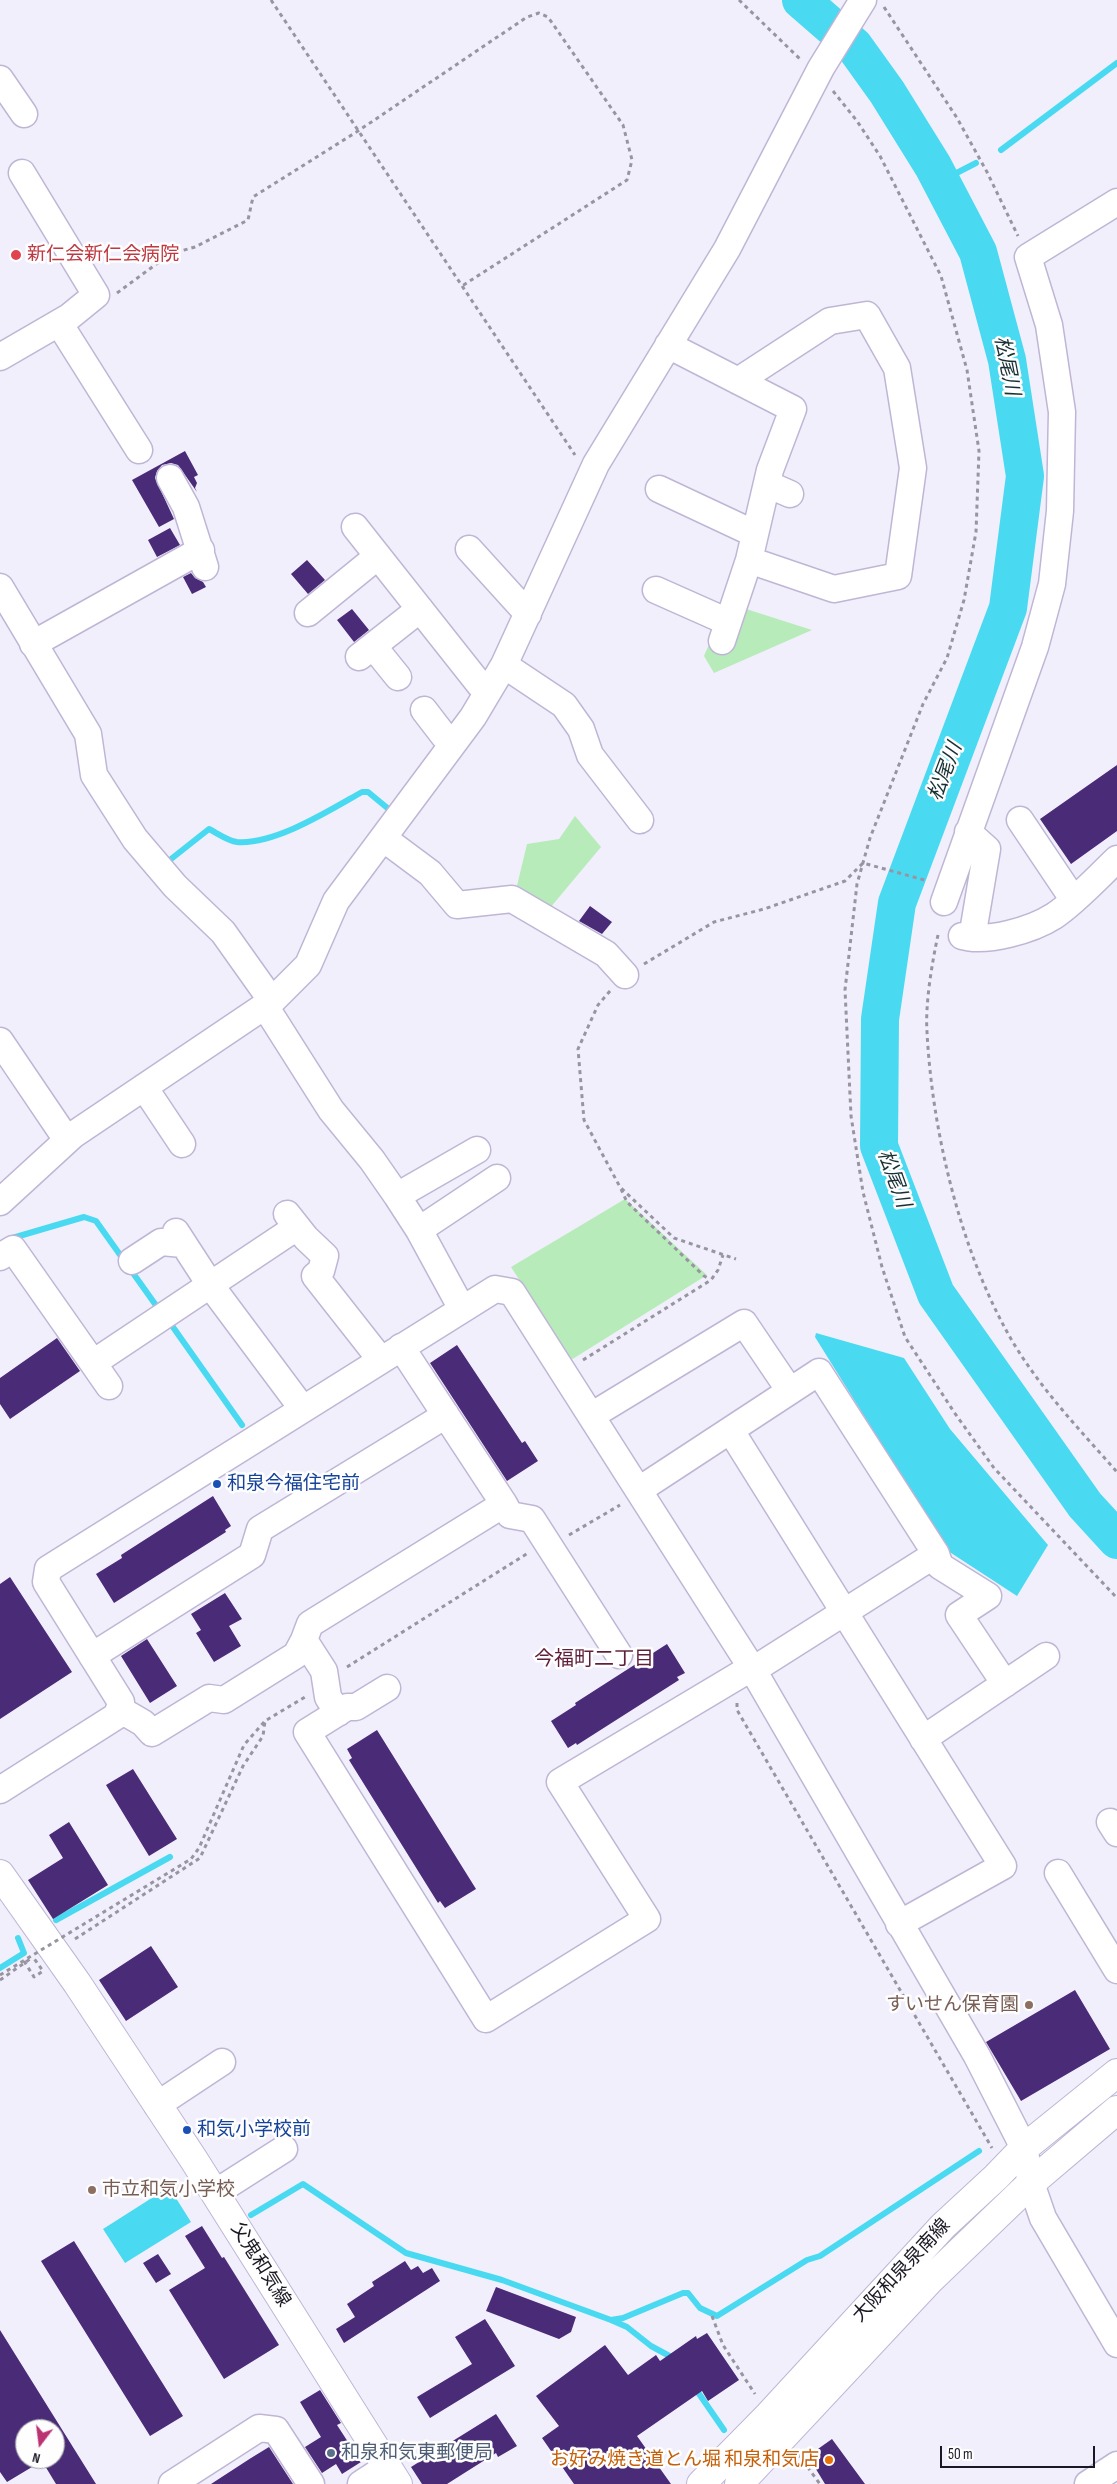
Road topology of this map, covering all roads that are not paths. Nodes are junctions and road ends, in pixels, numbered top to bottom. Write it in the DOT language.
graph roads {
  1 [pos="873,2"];
  2 [pos="8,78"];
  3 [pos="24,114"];
  4 [pos="22,173"];
  5 [pos="1117,202"];
  6 [pos="59,323"];
  7 [pos="668,345"];
  8 [pos="0,358"];
  9 [pos="738,381"];
  10 [pos="139,450"];
  11 [pos="170,478"];
  12 [pos="659,489"];
  13 [pos="355,527"];
  14 [pos="755,534"];
  15 [pos="469,549"];
  16 [pos="378,556"];
  17 [pos="749,560"];
  18 [pos="0,587"];
  19 [pos="656,590"];
  20 [pos="420,609"];
  21 [pos="308,613"];
  22 [pos="528,614"];
  23 [pos="33,644"];
  24 [pos="504,665"];
  25 [pos="398,677"];
  26 [pos="488,690"];
  27 [pos="424,710"];
  28 [pos="452,742"];
  29 [pos="638,805"];
  30 [pos="1020,820"];
  31 [pos="968,832"];
  32 [pos="383,838"];
  33 [pos="1117,860"];
  34 [pos="947,894"];
  35 [pos="1073,899"];
  36 [pos="625,975"];
  37 [pos="268,1004"];
  38 [pos="0,1041"];
  39 [pos="144,1088"];
  40 [pos="67,1140"];
  41 [pos="182,1144"];
  42 [pos="476,1150"];
  43 [pos="497,1178"];
  44 [pos="397,1196"];
  45 [pos="0,1202"];
  46 [pos="419,1230"];
  47 [pos="140,1248"];
  48 [pos="0,1257"];
  49 [pos="211,1286"];
  50 [pos="462,1309"];
  51 [pos="391,1354"];
  52 [pos="93,1363"];
  53 [pos="109,1386"];
  54 [pos="790,1391"];
  55 [pos="302,1408"];
  56 [pos="446,1415"];
  57 [pos="591,1416"];
  58 [pos="730,1431"];
  59 [pos="625,1497"];
  60 [pos="504,1504"];
  61 [pos="936,1554"];
  62 [pos="844,1612"];
  63 [pos="304,1640"];
  64 [pos="619,1655"];
  65 [pos="92,1656"];
  66 [pos="1046,1656"];
  67 [pos="742,1675"];
  68 [pos="1005,1684"];
  69 [pos="387,1688"];
  70 [pos="119,1709"];
  71 [pos="338,1713"];
  72 [pos="923,1738"];
  73 [pos="0,1790"];
  74 [pos="0,1874"];
  75 [pos="1059,1888"];
  76 [pos="899,1924"];
  77 [pos="1106,1965"];
  78 [pos="222,2062"];
  79 [pos="1117,2073"];
  80 [pos="157,2105"];
  81 [pos="1116,2112"];
  82 [pos="1024,2148"];
  83 [pos="284,2149"];
  84 [pos="1031,2183"];
  85 [pos="215,2193"];
  86 [pos="1117,2344"];
  87 [pos="1117,2465"];
  88 [pos="393,2476"];
  89 [pos="172,2484"];
  90 [pos="311,2484"];
  91 [pos="361,2484"];
  92 [pos="702,2484"];
  93 [pos="738,2484"];
  94 [pos="1088,2484"];
  1 -- 7 [label="street"];
  2 -- 3 [label="street"];
  4 -- 6 [label="street"];
  5 -- 31 [label="street"];
  6 -- 8 [label="street"];
  6 -- 10 [label="street"];
  7 -- 9 [label="street"];
  7 -- 22 [label="street"];
  9 -- 14 [label="street"];
  9 -- 17 [label="street"];
  11 -- 23 [label="street"];
  12 -- 14 [label="street"];
  13 -- 16 [label="street"];
  14 -- 17 [label="street"];
  15 -- 22 [label="street"];
  16 -- 20 [label="street"];
  16 -- 21 [label="street"];
  17 -- 19 [label="street"];
  18 -- 23 [label="street"];
  20 -- 25 [label="street"];
  20 -- 26 [label="street"];
  22 -- 24 [label="street"];
  23 -- 37 [label="street"];
  24 -- 26 [label="street"];
  24 -- 29 [label="street"];
  26 -- 28 [label="street"];
  27 -- 28 [label="street"];
  28 -- 32 [label="street"];
  30 -- 35 [label="street"];
  31 -- 34 [label="street"];
  31 -- 35 [label="street"];
  32 -- 36 [label="street"];
  32 -- 37 [label="street"];
  33 -- 35 [label="street"];
  37 -- 39 [label="street"];
  37 -- 44 [label="street"];
  38 -- 40 [label="street"];
  39 -- 40 [label="street"];
  39 -- 41 [label="street"];
  40 -- 45 [label="street"];
  42 -- 44 [label="street"];
  43 -- 46 [label="street"];
  44 -- 46 [label="street"];
  46 -- 50 [label="street"];
  47 -- 49 [label="street"];
  48 -- 52 [label="street"];
  49 -- 51 [label="street"];
  49 -- 52 [label="street"];
  49 -- 55 [label="street"];
  50 -- 51 [label="street"];
  50 -- 57 [label="street"];
  51 -- 55 [label="street"];
  51 -- 56 [label="street"];
  52 -- 53 [label="street"];
  54 -- 57 [label="street"];
  54 -- 58 [label="street"];
  54 -- 61 [label="street"];
  55 -- 65 [label="street"];
  56 -- 60 [label="street"];
  56 -- 65 [label="street"];
  57 -- 59 [label="street"];
  58 -- 59 [label="street"];
  58 -- 62 [label="street"];
  59 -- 67 [label="street"];
  60 -- 63 [label="street"];
  60 -- 64 [label="street"];
  61 -- 62 [label="street"];
  61 -- 68 [label="street"];
  62 -- 67 [label="street"];
  62 -- 72 [label="street"];
  63 -- 70 [label="street"];
  63 -- 71 [label="street"];
  65 -- 70 [label="street"];
  66 -- 68 [label="street"];
  67 -- 71 [label="street"];
  67 -- 76 [label="street"];
  68 -- 72 [label="street"];
  69 -- 71 [label="street"];
  70 -- 73 [label="street"];
  72 -- 76 [label="street"];
  74 -- 80 [label="main road, 父鬼和気線"];
  75 -- 77 [label="street"];
  76 -- 82 [label="street"];
  78 -- 80 [label="street"];
  79 -- 82 [label="main road, 大阪和泉泉南線"];
  80 -- 85 [label="main road, 父鬼和気線"];
  81 -- 84 [label="main road, 大阪和泉泉南線"];
  82 -- 84 [label="street"];
  82 -- 92 [label="main road, 大阪和泉泉南線"];
  83 -- 85 [label="street"];
  84 -- 86 [label="street"];
  84 -- 93 [label="main road, 大阪和泉泉南線"];
  85 -- 88 [label="main road, 父鬼和気線"];
  87 -- 94 [label="street"];
  88 -- 91 [label="street"];
  89 -- 90 [label="street"];
}
